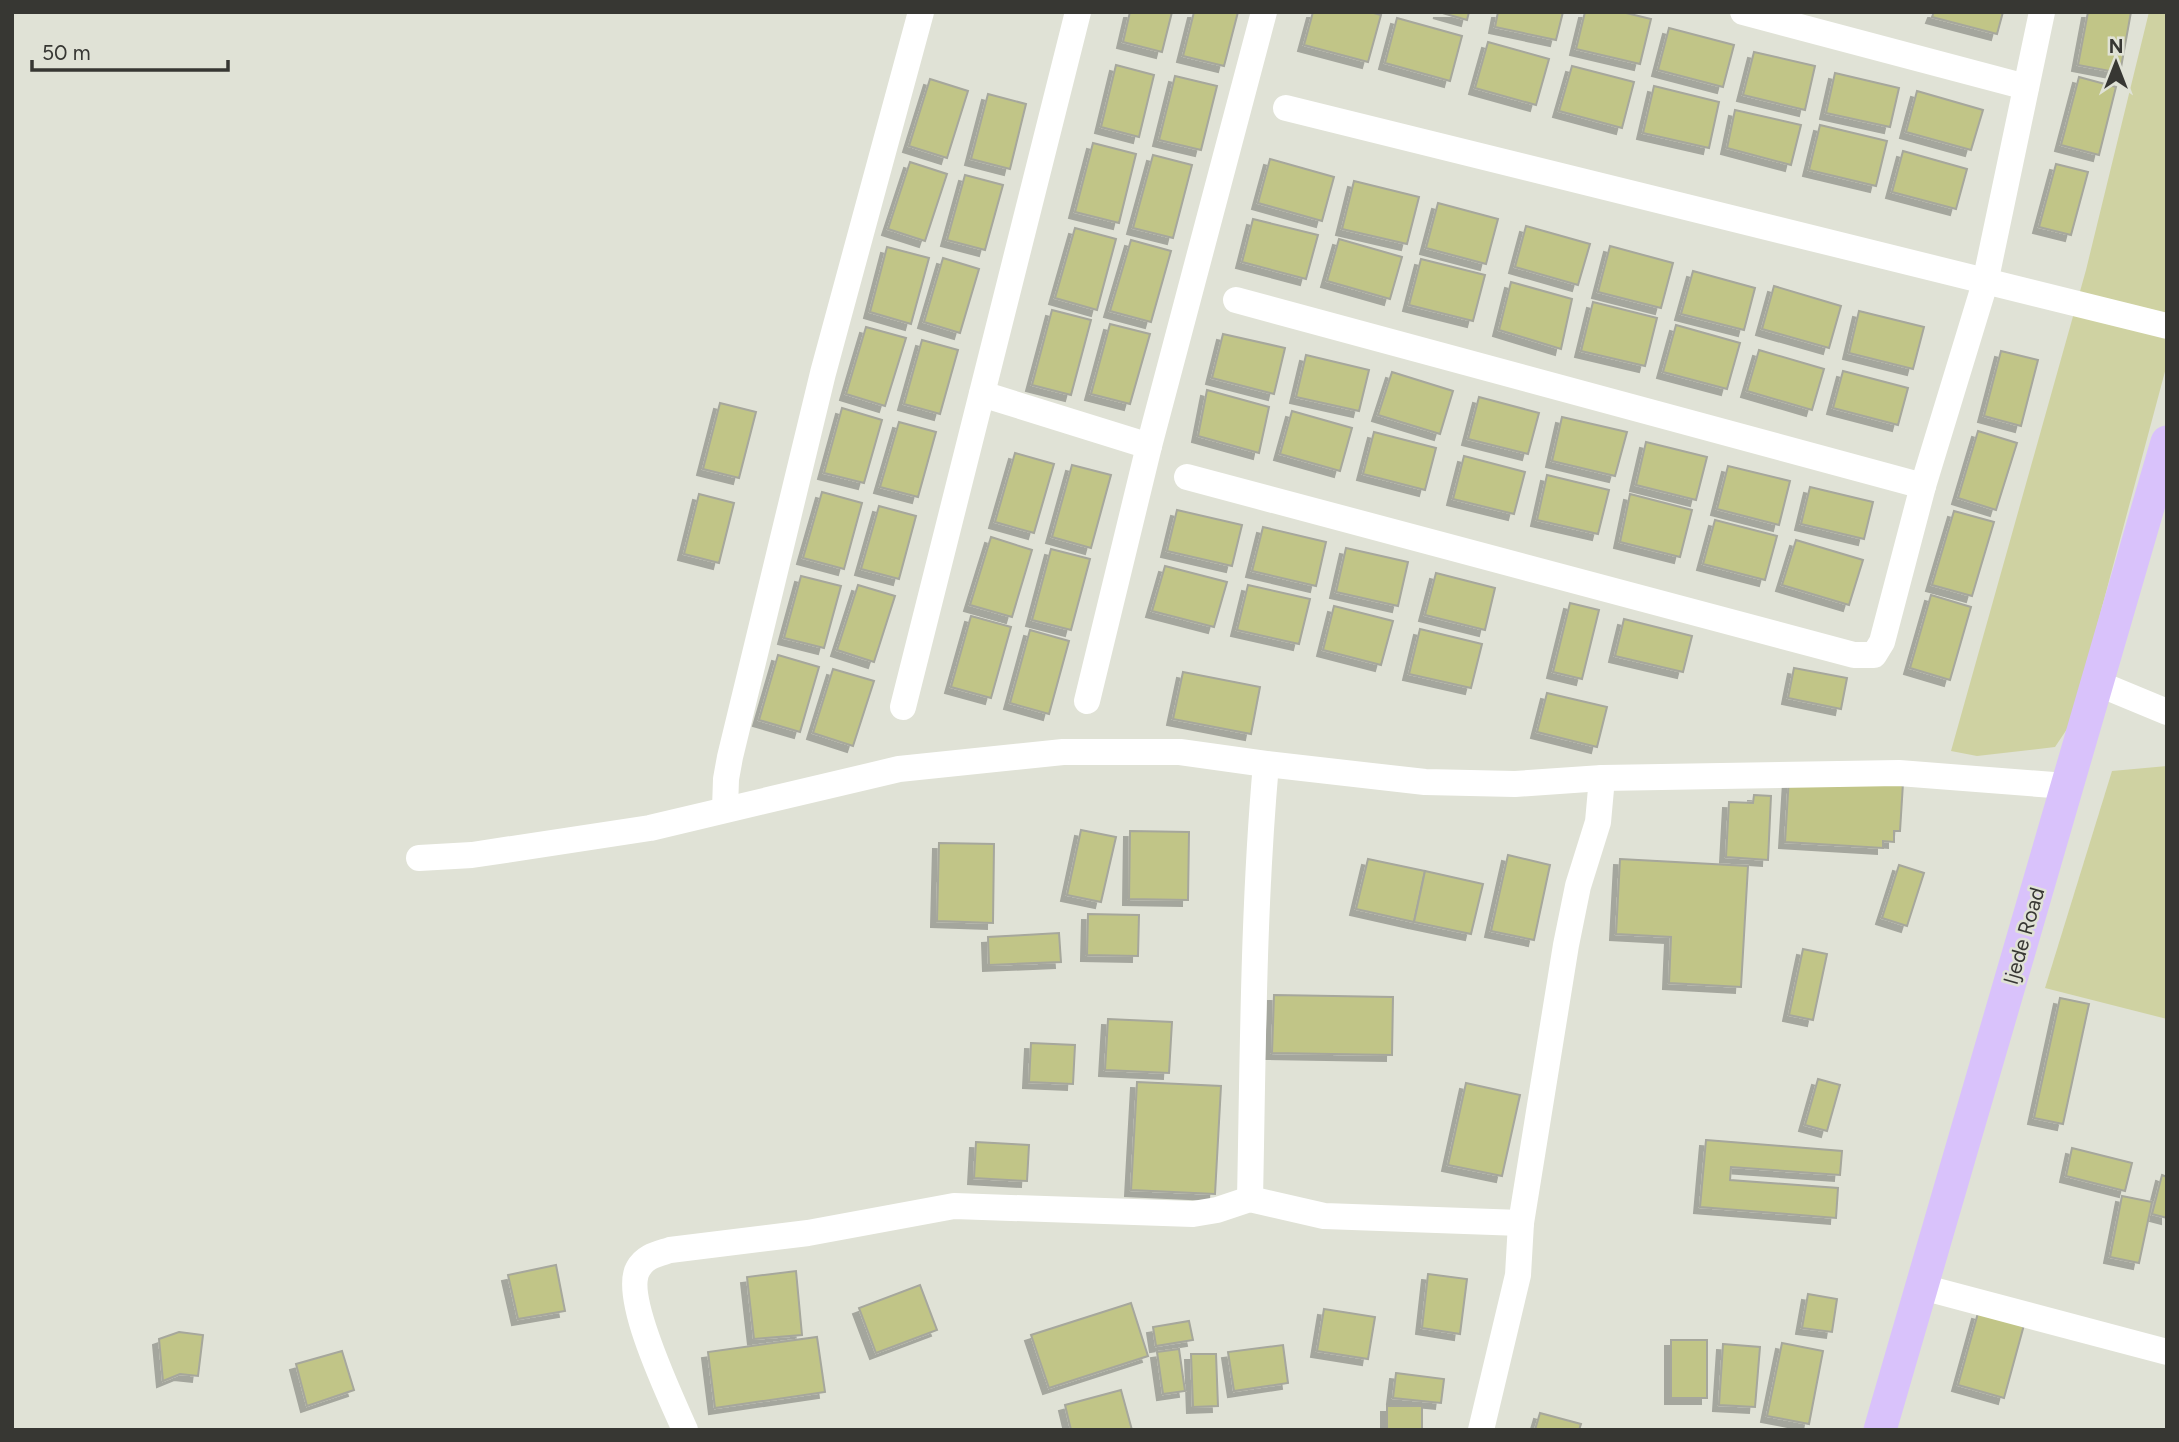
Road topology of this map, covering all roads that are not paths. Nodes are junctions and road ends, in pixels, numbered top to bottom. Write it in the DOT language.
graph roads {
  1 [pos="921,12"];
  2 [pos="1264,12"];
  3 [pos="1743,12"];
  4 [pos="2042,12"];
  5 [pos="1076,13"];
  6 [pos="2026,87"];
  7 [pos="1286,108"];
  8 [pos="1985,282"];
  9 [pos="1236,300"];
  10 [pos="2167,326"];
  11 [pos="982,394"];
  12 [pos="2167,442"];
  13 [pos="1149,446"];
  14 [pos="1187,477"];
  15 [pos="1923,486"];
  16 [pos="2097,683"];
  17 [pos="1087,701"];
  18 [pos="903,707"];
  19 [pos="2167,712"];
  20 [pos="1266,764"];
  21 [pos="1602,778"];
  22 [pos="2066,786"];
  23 [pos="725,808"];
  24 [pos="419,858"];
  25 [pos="1250,1199"];
  26 [pos="1521,1223"];
  27 [pos="1922,1287"];
  28 [pos="2167,1352"];
  29 [pos="685,1430"];
  30 [pos="1481,1430"];
  31 [pos="1880,1430"];
  1 -- 23 [label="street"];
  2 -- 13 [label="street"];
  3 -- 6 [label="street"];
  4 -- 6 [label="street"];
  5 -- 11 [label="street"];
  6 -- 8 [label="street"];
  7 -- 8 [label="street"];
  8 -- 10 [label="street"];
  8 -- 15 [label="street"];
  9 -- 15 [label="street"];
  11 -- 13 [label="street"];
  11 -- 18 [label="street"];
  12 -- 16 [label="main road, Ijede Road"];
  13 -- 17 [label="street"];
  14 -- 15 [label="street"];
  16 -- 19 [label="street"];
  16 -- 22 [label="main road, Ijede Road"];
  20 -- 21 [label="street"];
  20 -- 23 [label="street"];
  20 -- 25 [label="street"];
  21 -- 22 [label="street"];
  21 -- 26 [label="street"];
  22 -- 27 [label="main road, Ijede Road"];
  23 -- 24 [label="street"];
  25 -- 26 [label="street"];
  25 -- 29 [label="street"];
  26 -- 30 [label="street"];
  27 -- 28 [label="street"];
  27 -- 31 [label="main road, Ijede Road"];
}
